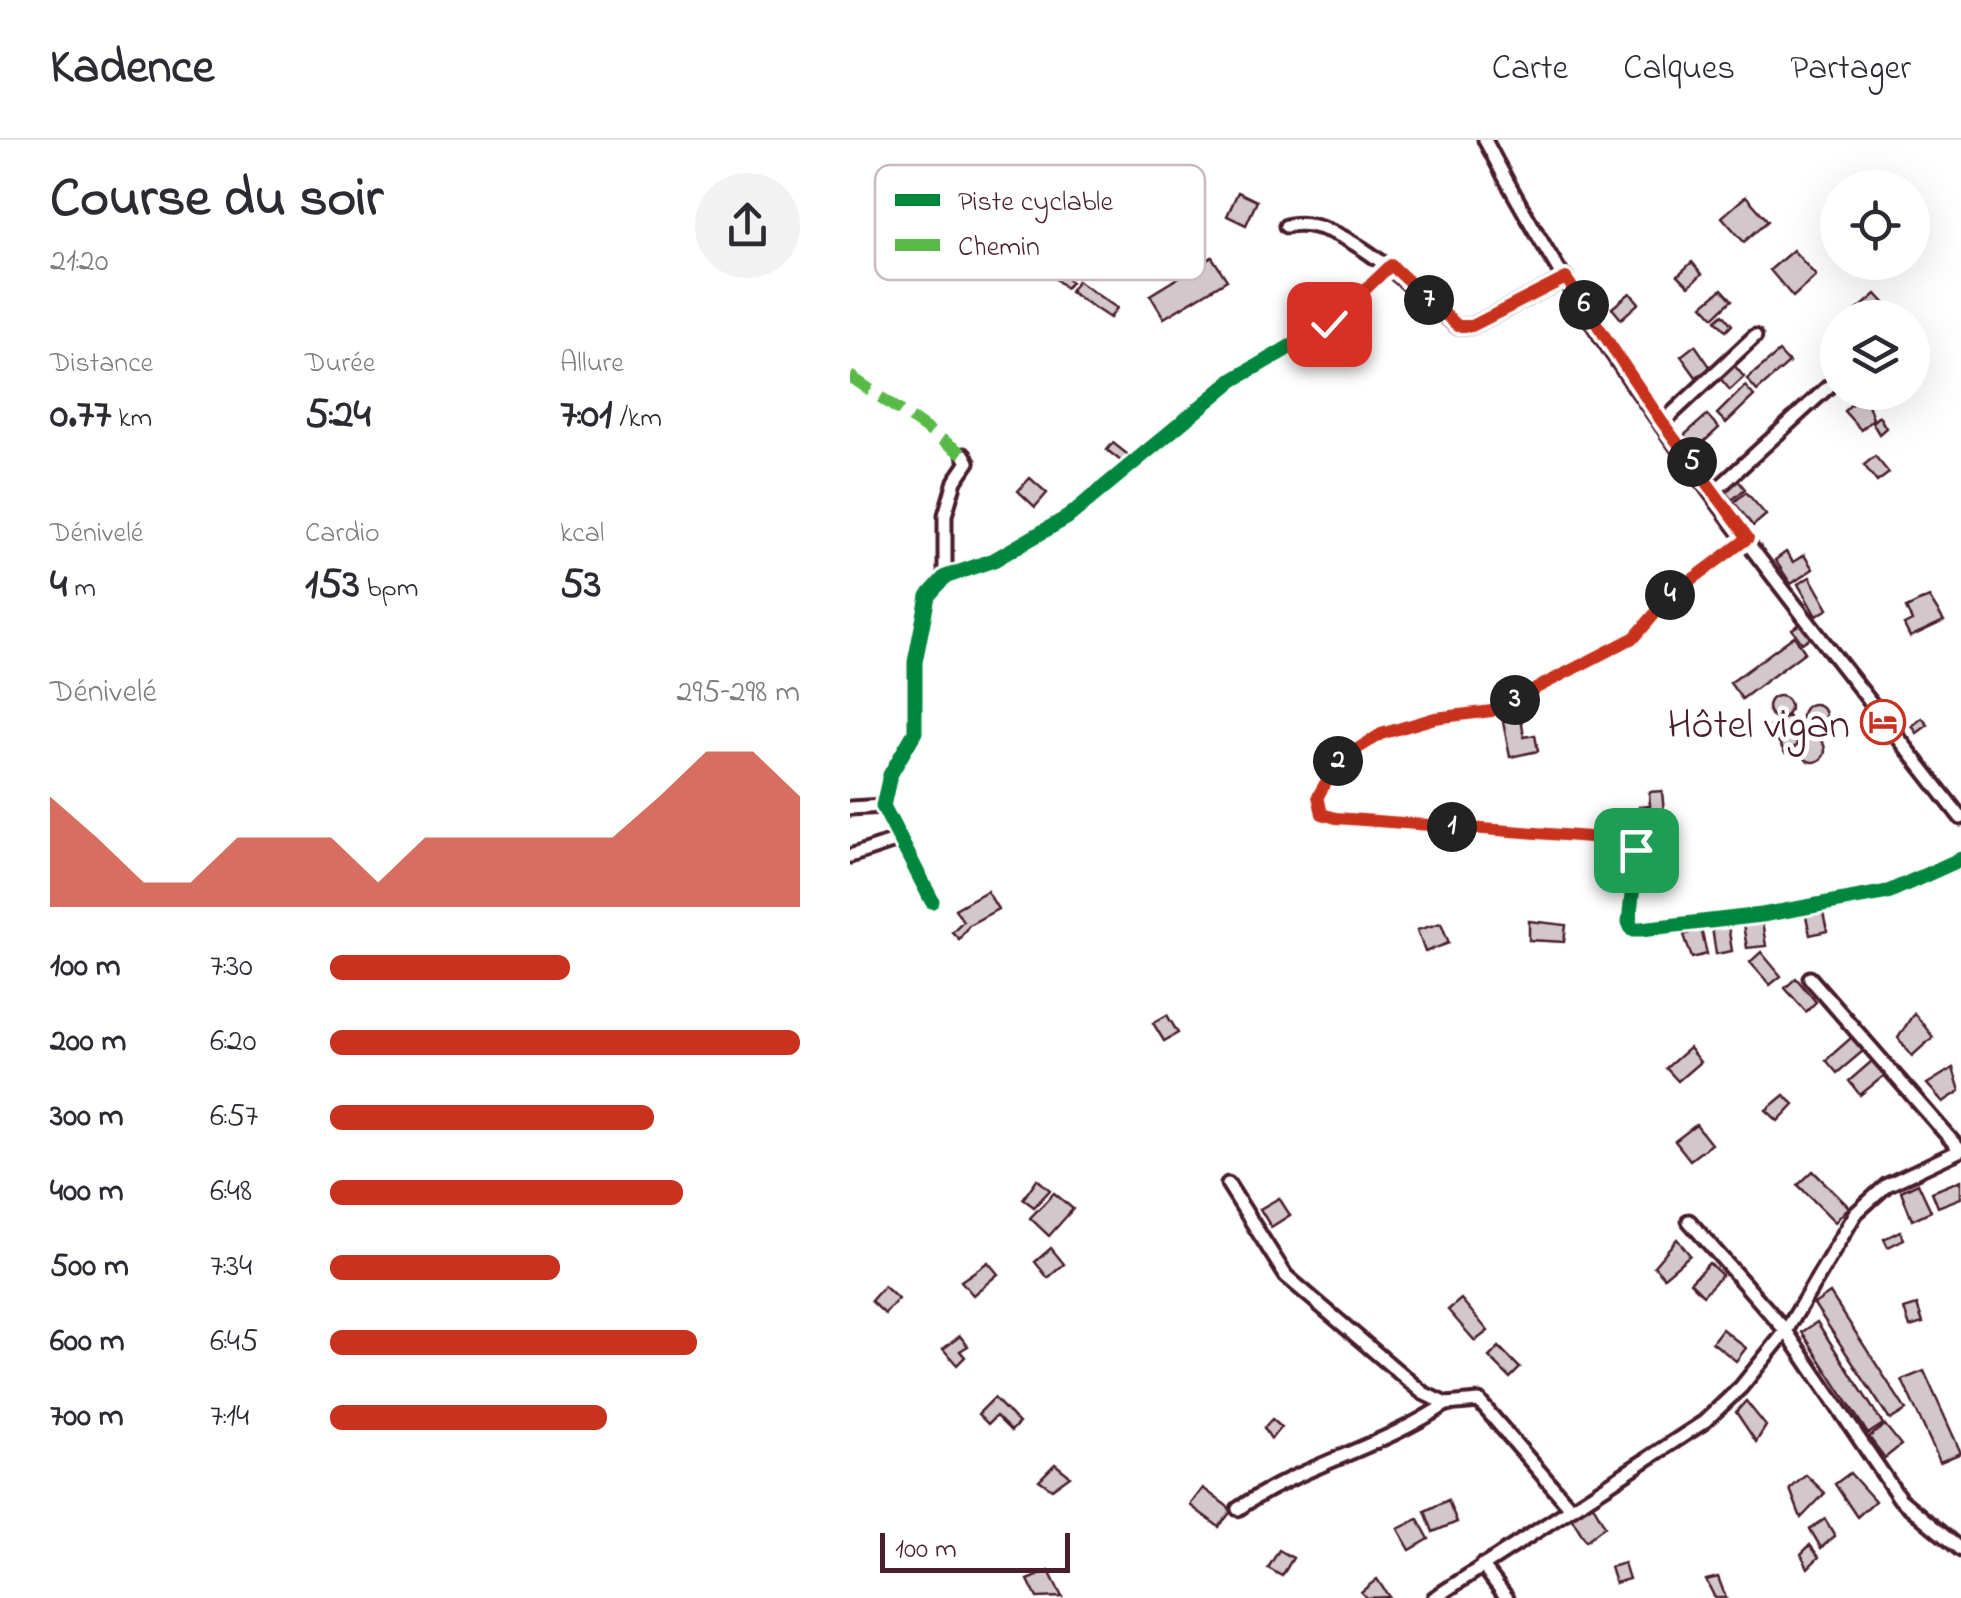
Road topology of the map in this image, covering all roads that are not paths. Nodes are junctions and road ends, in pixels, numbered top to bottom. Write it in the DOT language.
graph roads {
  1 [pos="1485,140"];
  2 [pos="1286,226"];
  3 [pos="1391,265"];
  4 [pos="1566,278"];
  5 [pos="1755,336"];
  6 [pos="1820,395"];
  7 [pos="1662,422"];
  8 [pos="964,455"];
  9 [pos="1714,492"];
  10 [pos="1748,538"];
  11 [pos="945,577"];
  12 [pos="883,806"];
  13 [pos="850,808"];
  14 [pos="1961,818"];
  15 [pos="898,840"];
  16 [pos="850,856"];
  17 [pos="1961,859"];
  18 [pos="932,901"];
  19 [pos="1810,978"];
  20 [pos="1960,1150"];
  21 [pos="1228,1184"];
  22 [pos="1689,1221"];
  23 [pos="1786,1331"];
  24 [pos="1446,1404"];
  25 [pos="1569,1506"];
  26 [pos="1238,1509"];
  27 [pos="1961,1550"];
  28 [pos="1482,1565"];
  29 [pos="1434,1598"];
  30 [pos="1506,1598"];
  1 -- 4 [label="street"];
  2 -- 3 [label="street"];
  3 -- 4 [label="street"];
  3 -- 11 [label="street"];
  4 -- 7 [label="street"];
  5 -- 7 [label="street"];
  6 -- 9 [label="street"];
  7 -- 9 [label="street"];
  8 -- 11 [label="street"];
  9 -- 10 [label="street"];
  10 -- 14 [label="street"];
  10 -- 17 [label="street"];
  11 -- 12 [label="street"];
  12 -- 13 [label="street"];
  12 -- 15 [label="street"];
  15 -- 16 [label="street"];
  15 -- 18 [label="street"];
  19 -- 20 [label="street"];
  20 -- 23 [label="street"];
  21 -- 24 [label="street"];
  22 -- 23 [label="street"];
  23 -- 25 [label="street"];
  23 -- 27 [label="street"];
  24 -- 25 [label="street"];
  24 -- 26 [label="street"];
  25 -- 28 [label="street"];
  28 -- 29 [label="street"];
  28 -- 30 [label="street"];
}
